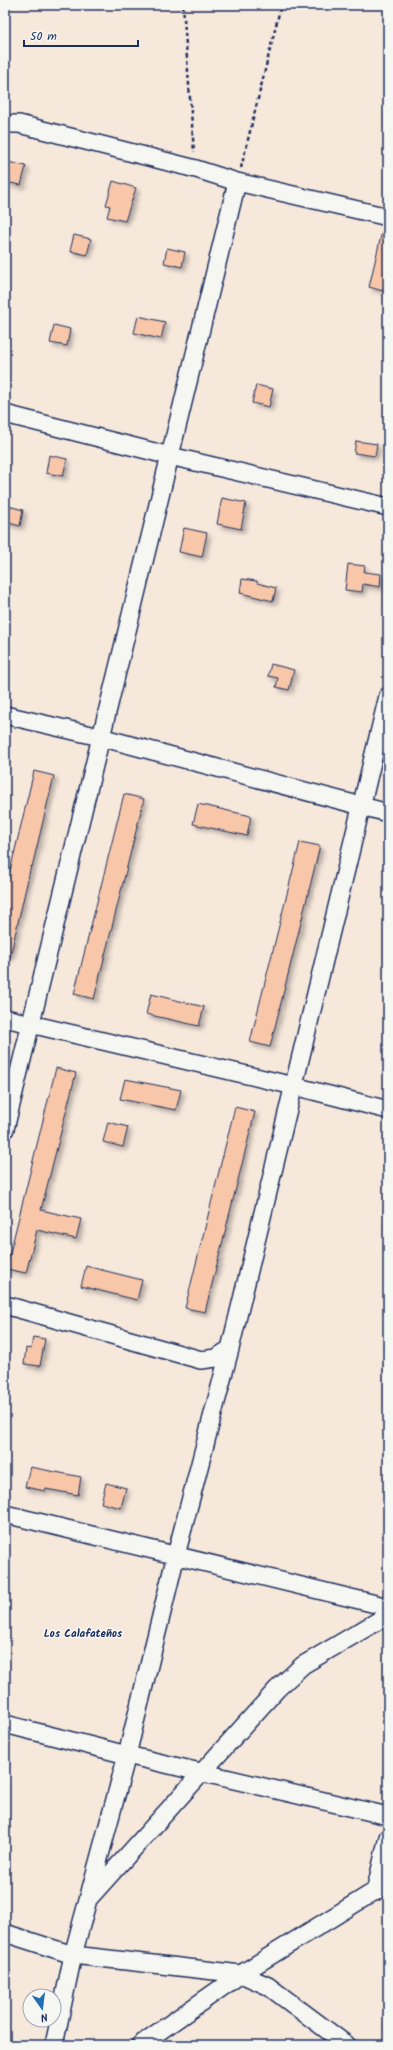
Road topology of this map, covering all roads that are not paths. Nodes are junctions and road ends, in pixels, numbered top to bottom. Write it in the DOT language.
graph roads {
  1 [pos="5,124"];
  2 [pos="237,182"];
  3 [pos="388,216"];
  4 [pos="5,414"];
  5 [pos="170,456"];
  6 [pos="388,507"];
  7 [pos="388,696"];
  8 [pos="5,715"];
  9 [pos="100,737"];
  10 [pos="361,807"];
  11 [pos="388,813"];
  12 [pos="5,1018"];
  13 [pos="30,1024"];
  14 [pos="294,1086"];
  15 [pos="388,1110"];
  16 [pos="5,1129"];
  17 [pos="5,1305"];
  18 [pos="230,1349"];
  19 [pos="5,1514"];
  20 [pos="176,1555"];
  21 [pos="388,1606"];
  22 [pos="388,1615"];
  23 [pos="5,1724"];
  24 [pos="127,1755"];
  25 [pos="202,1772"];
  26 [pos="388,1816"];
  27 [pos="388,1838"];
  28 [pos="381,1888"];
  29 [pos="88,1899"];
  30 [pos="5,1933"];
  31 [pos="73,1955"];
  32 [pos="241,1974"];
  33 [pos="54,2045"];
  34 [pos="140,2045"];
  35 [pos="347,2045"];
  1 -- 2 [label="street"];
  2 -- 3 [label="street"];
  2 -- 5 [label="street"];
  4 -- 5 [label="street"];
  5 -- 6 [label="street"];
  5 -- 9 [label="street"];
  7 -- 10 [label="street"];
  8 -- 9 [label="street"];
  9 -- 10 [label="street"];
  9 -- 13 [label="street"];
  10 -- 11 [label="street"];
  10 -- 14 [label="street"];
  12 -- 13 [label="street"];
  13 -- 14 [label="street"];
  13 -- 16 [label="street"];
  14 -- 15 [label="street"];
  14 -- 18 [label="street"];
  17 -- 18 [label="street"];
  18 -- 20 [label="street"];
  19 -- 20 [label="street"];
  20 -- 21 [label="street"];
  20 -- 24 [label="street"];
  22 -- 25 [label="street"];
  23 -- 24 [label="street"];
  24 -- 25 [label="street"];
  24 -- 29 [label="street"];
  25 -- 26 [label="street"];
  25 -- 29 [label="street"];
  27 -- 28 [label="street"];
  28 -- 32 [label="street"];
  29 -- 31 [label="street"];
  30 -- 31 [label="street"];
  31 -- 32 [label="street"];
  31 -- 33 [label="street"];
  32 -- 34 [label="street"];
  32 -- 35 [label="street"];
}
